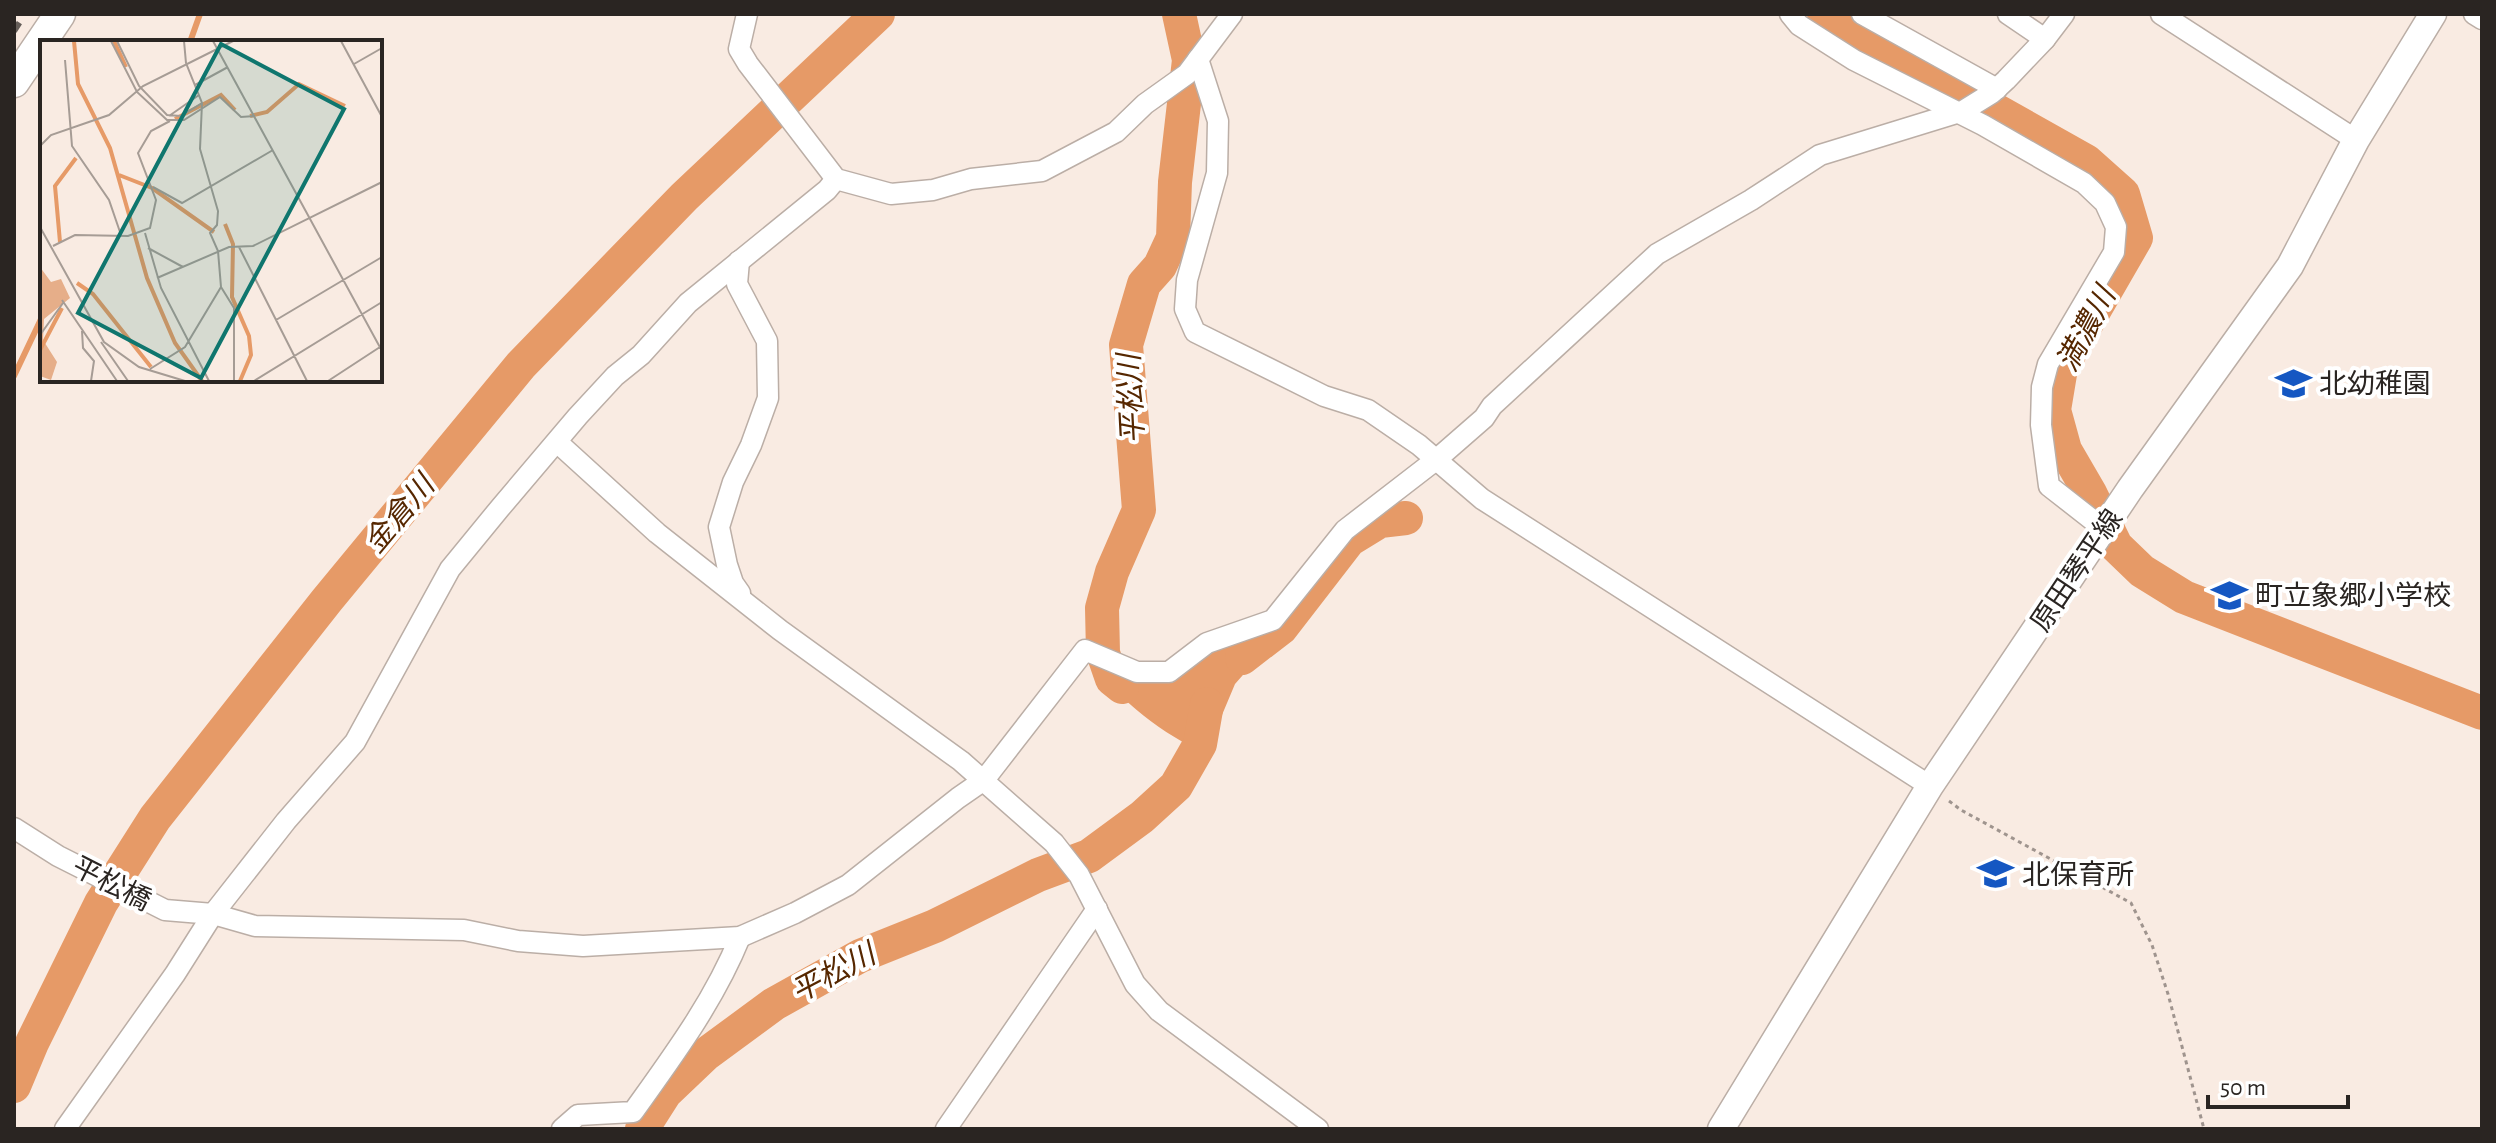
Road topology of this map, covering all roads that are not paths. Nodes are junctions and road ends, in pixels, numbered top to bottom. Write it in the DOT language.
graph roads {
  1 [pos="60,14"];
  2 [pos="747,14"];
  3 [pos="1232,14"];
  4 [pos="1790,14"];
  5 [pos="1862,14"];
  6 [pos="2008,14"];
  7 [pos="2064,14"];
  8 [pos="2161,14"];
  9 [pos="2433,14"];
  10 [pos="2474,14"];
  11 [pos="2482,19"];
  12 [pos="2045,39"];
  13 [pos="42,40"];
  14 [pos="40,44"];
  15 [pos="1198,59"];
  16 [pos="14,82"];
  17 [pos="1994,91"];
  18 [pos="1961,112"];
  19 [pos="2356,140"];
  20 [pos="836,179"];
  21 [pos="739,261"];
  22 [pos="557,442"];
  23 [pos="1437,459"];
  24 [pos="2104,529"];
  25 [pos="744,599"];
  26 [pos="984,780"];
  27 [pos="1930,786"];
  28 [pos="14,828"];
  29 [pos="1097,909"];
  30 [pos="213,914"];
  31 [pos="740,937"];
  32 [pos="65,1129"];
  33 [pos="562,1129"];
  34 [pos="946,1129"];
  35 [pos="1318,1129"];
  36 [pos="1721,1129"];
  1 -- 13 [label="highway"];
  2 -- 20 [label="street"];
  3 -- 15 [label="street"];
  4 -- 18 [label="street"];
  5 -- 17 [label="street"];
  6 -- 12 [label="street"];
  7 -- 12 [label="street"];
  8 -- 19 [label="street"];
  9 -- 19 [label="main road, 原田琴平線"];
  10 -- 11 [label="street"];
  12 -- 17 [label="street"];
  14 -- 16 [label="highway"];
  15 -- 20 [label="street"];
  15 -- 23 [label="street"];
  17 -- 18 [label="street"];
  18 -- 23 [label="street"];
  18 -- 24 [label="street"];
  19 -- 24 [label="main road, 原田琴平線"];
  20 -- 21 [label="street"];
  21 -- 22 [label="street"];
  21 -- 25 [label="street"];
  22 -- 25 [label="street"];
  22 -- 30 [label="street"];
  23 -- 26 [label="street"];
  23 -- 27 [label="street"];
  24 -- 27 [label="main road, 原田琴平線"];
  25 -- 26 [label="street"];
  26 -- 29 [label="street"];
  26 -- 31 [label="street"];
  27 -- 36 [label="main road, 原田琴平線"];
  28 -- 30 [label="street, 平松橋"];
  29 -- 34 [label="street"];
  29 -- 35 [label="street"];
  30 -- 31 [label="street"];
  30 -- 32 [label="street"];
  31 -- 33 [label="street"];
}
